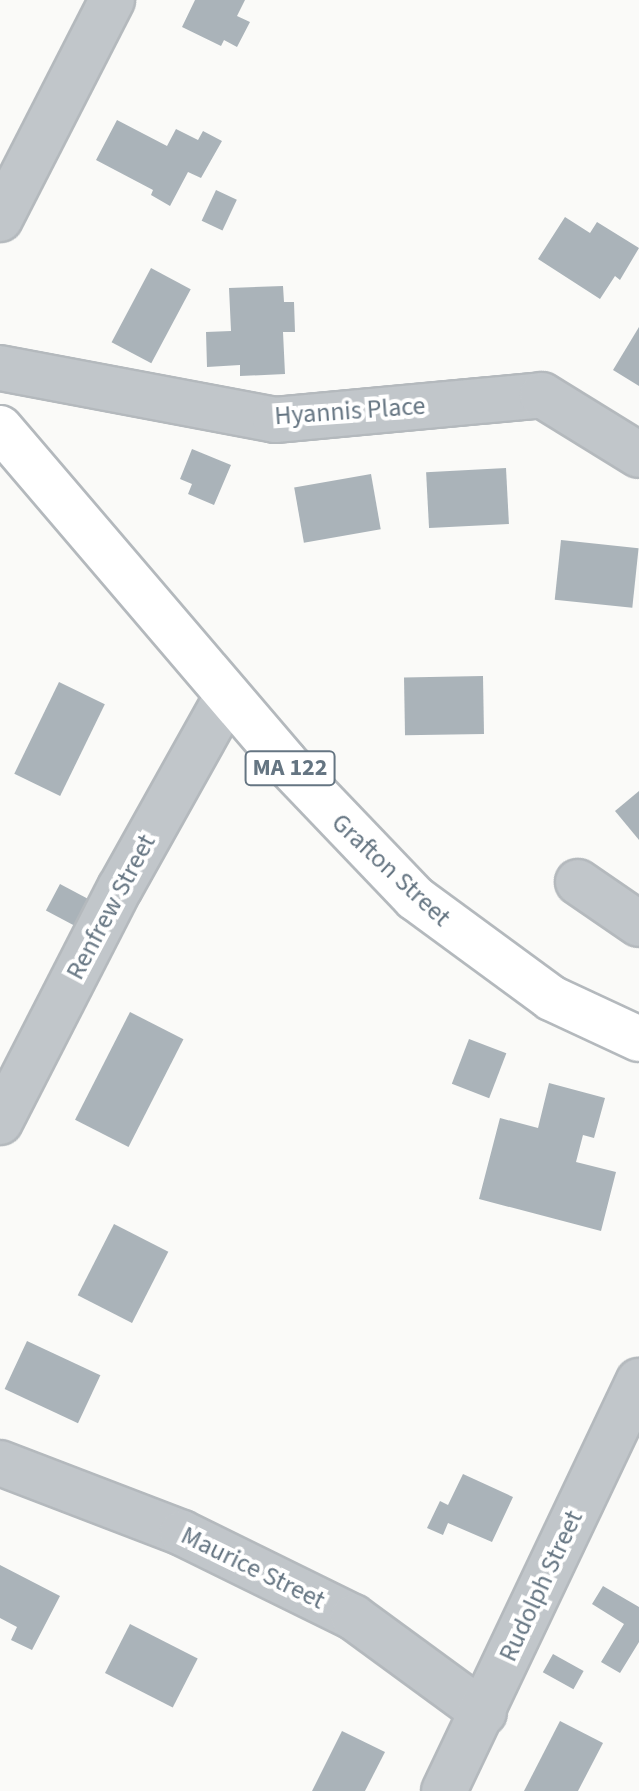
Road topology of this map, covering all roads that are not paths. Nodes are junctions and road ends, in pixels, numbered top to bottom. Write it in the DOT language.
graph roads {
  1 [pos="112,0"];
  2 [pos="0,219"];
  3 [pos="0,368"];
  4 [pos="0,428"];
  5 [pos="639,455"];
  6 [pos="228,695"];
  7 [pos="578,882"];
  8 [pos="639,924"];
  9 [pos="639,1039"];
  10 [pos="0,1122"];
  11 [pos="639,1381"];
  12 [pos="0,1463"];
  13 [pos="484,1713"];
  14 [pos="444,1791"];
  1 -- 2 [label="street"];
  3 -- 5 [label="street, Hyannis Place"];
  4 -- 6 [label="highway, Grafton Street / MA 122"];
  6 -- 9 [label="highway, Grafton Street / MA 122"];
  6 -- 10 [label="street, Renfrew Street"];
  7 -- 8 [label="street"];
  11 -- 13 [label="street, Rudolph Street"];
  12 -- 13 [label="street, Maurice Street"];
  13 -- 14 [label="street, Rudolph Street"];
}
